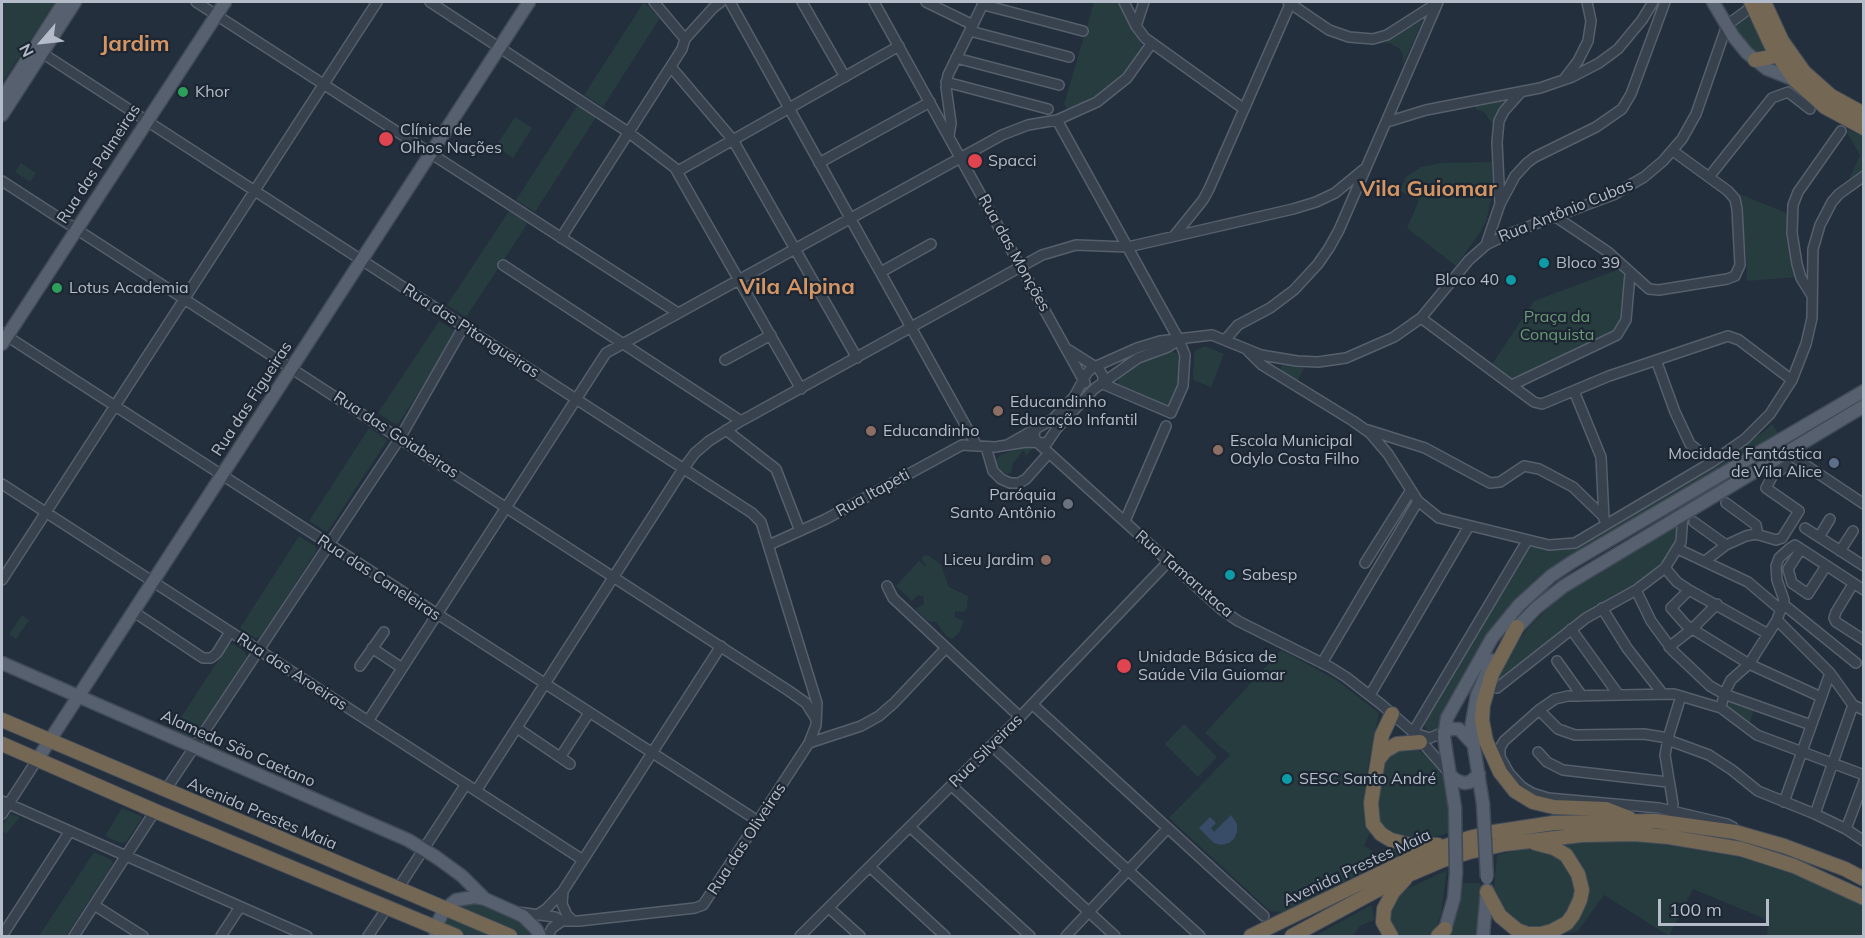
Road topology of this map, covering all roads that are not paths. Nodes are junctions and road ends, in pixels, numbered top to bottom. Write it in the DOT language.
graph roads {
  1 [pos="64,2"];
  2 [pos="75,2"];
  3 [pos="196,2"];
  4 [pos="225,2"];
  5 [pos="377,2"];
  6 [pos="430,2"];
  7 [pos="529,2"];
  8 [pos="654,2"];
  9 [pos="721,2"];
  10 [pos="730,2"];
  11 [pos="802,2"];
  12 [pos="874,2"];
  13 [pos="926,2"];
  14 [pos="983,2"];
  15 [pos="1124,2"];
  16 [pos="1144,2"];
  17 [pos="1290,2"];
  18 [pos="1438,2"];
  19 [pos="1587,2"];
  20 [pos="1653,2"];
  21 [pos="1665,2"];
  22 [pos="1713,2"];
  23 [pos="1756,3"];
  24 [pos="216,14"];
  25 [pos="1726,25"];
  26 [pos="1136,26"];
  27 [pos="971,28"];
  28 [pos="1083,31"];
  29 [pos="685,39"];
  30 [pos="1152,43"];
  31 [pos="899,46"];
  32 [pos="500,47"];
  33 [pos="1779,47"];
  34 [pos="42,53"];
  35 [pos="1069,57"];
  36 [pos="956,58"];
  37 [pos="1755,60"];
  38 [pos="671,67"];
  39 [pos="845,77"];
  40 [pos="1564,80"];
  41 [pos="1796,80"];
  42 [pos="946,82"];
  43 [pos="323,84"];
  44 [pos="1059,85"];
  45 [pos="1521,92"];
  46 [pos="2,99"];
  47 [pos="930,102"];
  48 [pos="789,108"];
  49 [pos="1048,109"];
  50 [pos="1244,109"];
  51 [pos="1810,109"];
  52 [pos="1863,114"];
  53 [pos="2,115"];
  54 [pos="1057,120"];
  55 [pos="147,121"];
  56 [pos="1387,122"];
  57 [pos="1863,128"];
  58 [pos="1841,131"];
  59 [pos="628,132"];
  60 [pos="949,136"];
  61 [pos="733,140"];
  62 [pos="1673,151"];
  63 [pos="431,153"];
  64 [pos="960,156"];
  65 [pos="819,163"];
  66 [pos="1363,170"];
  67 [pos="678,171"];
  68 [pos="1863,176"];
  69 [pos="1709,177"];
  70 [pos="2,181"];
  71 [pos="254,191"];
  72 [pos="1335,193"];
  73 [pos="1354,193"];
  74 [pos="1500,204"];
  75 [pos="1556,217"];
  76 [pos="850,218"];
  77 [pos="76,229"];
  78 [pos="1174,236"];
  79 [pos="561,238"];
  80 [pos="931,244"];
  81 [pos="1486,245"];
  82 [pos="1128,247"];
  83 [pos="795,248"];
  84 [pos="362,260"];
  85 [pos="504,265"];
  86 [pos="1021,266"];
  87 [pos="881,273"];
  88 [pos="1630,274"];
  89 [pos="740,279"];
  90 [pos="1812,296"];
  91 [pos="184,299"];
  92 [pos="678,313"];
  93 [pos="1421,318"];
  94 [pos="464,326"];
  95 [pos="912,328"];
  96 [pos="771,335"];
  97 [pos="3,338"];
  98 [pos="1179,340"];
  99 [pos="1225,340"];
  100 [pos="623,344"];
  101 [pos="1066,347"];
  102 [pos="1248,351"];
  103 [pos="857,358"];
  104 [pos="1277,358"];
  105 [pos="725,360"];
  106 [pos="1656,360"];
  107 [pos="1096,367"];
  108 [pos="292,368"];
  109 [pos="1281,378"];
  110 [pos="1083,380"];
  111 [pos="1792,380"];
  112 [pos="1512,385"];
  113 [pos="1099,387"];
  114 [pos="801,388"];
  115 [pos="1574,391"];
  116 [pos="1863,391"];
  117 [pos="576,399"];
  118 [pos="114,406"];
  119 [pos="1863,406"];
  120 [pos="741,421"];
  121 [pos="1166,426"];
  122 [pos="1039,427"];
  123 [pos="1366,429"];
  124 [pos="726,430"];
  125 [pos="1052,437"];
  126 [pos="399,438"];
  127 [pos="1038,443"];
  128 [pos="1009,444"];
  129 [pos="981,446"];
  130 [pos="1786,452"];
  131 [pos="1052,456"];
  132 [pos="1712,462"];
  133 [pos="1788,465"];
  134 [pos="683,469"];
  135 [pos="222,476"];
  136 [pos="2,484"];
  137 [pos="1411,490"];
  138 [pos="1418,501"];
  139 [pos="1726,503"];
  140 [pos="1863,504"];
  141 [pos="506,507"];
  142 [pos="45,512"];
  143 [pos="1683,514"];
  144 [pos="1830,519"];
  145 [pos="1125,521"];
  146 [pos="1604,522"];
  147 [pos="1694,522"];
  148 [pos="1469,526"];
  149 [pos="1805,528"];
  150 [pos="800,531"];
  151 [pos="1853,531"];
  152 [pos="1758,535"];
  153 [pos="1819,537"];
  154 [pos="1527,541"];
  155 [pos="329,545"];
  156 [pos="769,545"];
  157 [pos="1726,545"];
  158 [pos="1678,549"];
  159 [pos="1801,549"];
  160 [pos="1840,551"];
  161 [pos="1169,561"];
  162 [pos="1705,561"];
  163 [pos="1365,563"];
  164 [pos="1826,566"];
  165 [pos="1863,566"];
  166 [pos="1665,568"];
  167 [pos="614,576"];
  168 [pos="2,580"];
  169 [pos="153,583"];
  170 [pos="1853,584"];
  171 [pos="887,586"];
  172 [pos="1636,590"];
  173 [pos="1689,590"];
  174 [pos="1863,591"];
  175 [pos="1717,604"];
  176 [pos="1782,607"];
  177 [pos="1602,608"];
  178 [pos="134,612"];
  179 [pos="437,615"];
  180 [pos="1777,620"];
  181 [pos="1517,627"];
  182 [pos="1571,629"];
  183 [pos="1692,629"];
  184 [pos="230,632"];
  185 [pos="384,632"];
  186 [pos="1768,634"];
  187 [pos="1862,635"];
  188 [pos="1832,643"];
  189 [pos="721,646"];
  190 [pos="1670,647"];
  191 [pos="372,648"];
  192 [pos="946,648"];
  193 [pos="259,651"];
  194 [pos="1818,659"];
  195 [pos="1557,661"];
  196 [pos="2,663"];
  197 [pos="1322,663"];
  198 [pos="1856,663"];
  199 [pos="1749,664"];
  200 [pos="360,666"];
  201 [pos="402,668"];
  202 [pos="1830,673"];
  203 [pos="545,684"];
  204 [pos="1497,688"];
  205 [pos="1662,693"];
  206 [pos="807,694"];
  207 [pos="1618,694"];
  208 [pos="1724,694"];
  209 [pos="1370,695"];
  210 [pos="1582,696"];
  211 [pos="1681,696"];
  212 [pos="78,697"];
  213 [pos="1821,697"];
  214 [pos="1032,704"];
  215 [pos="1854,705"];
  216 [pos="1721,708"];
  217 [pos="1539,710"];
  218 [pos="1863,710"];
  219 [pos="589,712"];
  220 [pos="1392,714"];
  221 [pos="1020,717"];
  222 [pos="2,720"];
  223 [pos="368,721"];
  224 [pos="1811,725"];
  225 [pos="517,728"];
  226 [pos="1444,732"];
  227 [pos="1416,736"];
  228 [pos="1668,739"];
  229 [pos="49,741"];
  230 [pos="809,743"];
  231 [pos="2,744"];
  232 [pos="1472,744"];
  233 [pos="992,746"];
  234 [pos="194,749"];
  235 [pos="1801,750"];
  236 [pos="1538,752"];
  237 [pos="652,753"];
  238 [pos="561,756"];
  239 [pos="37,760"];
  240 [pos="1377,762"];
  241 [pos="1832,763"];
  242 [pos="570,764"];
  243 [pos="1479,774"];
  244 [pos="1863,775"];
  245 [pos="1451,776"];
  246 [pos="1863,781"];
  247 [pos="1668,782"];
  248 [pos="466,784"];
  249 [pos="952,786"];
  250 [pos="165,791"];
  251 [pos="476,791"];
  252 [pos="5,802"];
  253 [pos="1784,802"];
  254 [pos="155,811"];
  255 [pos="2,814"];
  256 [pos="1815,814"];
  257 [pos="1670,816"];
  258 [pos="1633,820"];
  259 [pos="758,821"];
  260 [pos="910,827"];
  261 [pos="1168,828"];
  262 [pos="1846,829"];
  263 [pos="70,831"];
  264 [pos="1863,841"];
  265 [pos="1530,842"];
  266 [pos="1446,846"];
  267 [pos="424,849"];
  268 [pos="126,856"];
  269 [pos="583,860"];
  270 [pos="870,867"];
  271 [pos="1128,871"];
  272 [pos="457,872"];
  273 [pos="1410,873"];
  274 [pos="1863,879"];
  275 [pos="1487,884"];
  276 [pos="397,890"];
  277 [pos="563,891"];
  278 [pos="1863,898"];
  279 [pos="485,899"];
  280 [pos="456,900"];
  281 [pos="94,905"];
  282 [pos="240,907"];
  283 [pos="387,908"];
  284 [pos="829,908"];
  285 [pos="444,910"];
  286 [pos="515,912"];
  287 [pos="1090,913"];
  288 [pos="537,915"];
  289 [pos="1264,916"];
  290 [pos="562,921"];
  291 [pos="573,921"];
  292 [pos="435,932"];
  293 [pos="1442,934"];
  294 [pos="2,936"];
  295 [pos="74,936"];
  296 [pos="143,936"];
  297 [pos="221,936"];
  298 [pos="307,936"];
  299 [pos="368,936"];
  300 [pos="456,936"];
  301 [pos="510,936"];
  302 [pos="540,936"];
  303 [pos="548,936"];
  304 [pos="800,936"];
  305 [pos="860,936"];
  306 [pos="945,936"];
  307 [pos="1030,936"];
  308 [pos="1066,936"];
  309 [pos="1115,936"];
  310 [pos="1200,936"];
  311 [pos="1251,936"];
  312 [pos="1292,936"];
  313 [pos="1391,936"];
  314 [pos="1483,936"];
  1 -- 46 [label="main road"];
  2 -- 34 [label="main road"];
  3 -- 24 [label="street"];
  4 -- 24 [label="main road, Rua das Palmeiras"];
  5 -- 43 [label="street"];
  6 -- 32 [label="street"];
  7 -- 32 [label="main road, Rua das Figueiras"];
  8 -- 29 [label="street"];
  9 -- 29 [label="street"];
  10 -- 48 [label="street"];
  11 -- 39 [label="street"];
  12 -- 31 [label="street, Rua das Monções"];
  13 -- 27 [label="street"];
  14 -- 27 [label="street"];
  14 -- 28 [label="street"];
  15 -- 26 [label="street"];
  16 -- 26 [label="street"];
  17 -- 18 [label="street"];
  17 -- 50 [label="street"];
  18 -- 56 [label="street"];
  19 -- 40 [label="street"];
  20 -- 40 [label="street"];
  21 -- 74 [label="street"];
  22 -- 25 [label="main road"];
  23 -- 25 [label="street"];
  23 -- 33 [label="highway"];
  24 -- 43 [label="street"];
  24 -- 55 [label="main road, Rua das Palmeiras"];
  25 -- 37 [label="main road"];
  25 -- 62 [label="street, Rua Antônio Cubas"];
  26 -- 30 [label="street"];
  27 -- 35 [label="street"];
  27 -- 36 [label="street"];
  29 -- 38 [label="street"];
  30 -- 50 [label="street"];
  30 -- 54 [label="street"];
  31 -- 39 [label="street"];
  31 -- 47 [label="street, Rua das Monções"];
  32 -- 59 [label="street"];
  32 -- 63 [label="main road, Rua das Figueiras"];
  33 -- 37 [label="highway"];
  33 -- 41 [label="highway"];
  33 -- 52 [label="highway"];
  34 -- 53 [label="main road"];
  34 -- 55 [label="street, Rua das Pitangueiras"];
  36 -- 42 [label="street"];
  36 -- 44 [label="street"];
  37 -- 41 [label="main road"];
  38 -- 59 [label="street"];
  38 -- 61 [label="street"];
  39 -- 48 [label="street"];
  40 -- 45 [label="street"];
  41 -- 57 [label="highway"];
  42 -- 49 [label="street"];
  42 -- 60 [label="street"];
  43 -- 63 [label="street"];
  43 -- 71 [label="street"];
  45 -- 56 [label="street"];
  45 -- 74 [label="street"];
  47 -- 60 [label="street, Rua das Monções"];
  47 -- 65 [label="street"];
  48 -- 61 [label="street"];
  48 -- 65 [label="street"];
  50 -- 78 [label="street"];
  51 -- 69 [label="street"];
  54 -- 64 [label="street"];
  54 -- 82 [label="street"];
  55 -- 71 [label="street, Rua das Pitangueiras"];
  55 -- 77 [label="main road, Rua das Palmeiras"];
  56 -- 66 [label="street"];
  58 -- 90 [label="street"];
  59 -- 67 [label="street"];
  59 -- 79 [label="street"];
  60 -- 64 [label="street, Rua das Monções"];
  61 -- 67 [label="street"];
  61 -- 83 [label="street"];
  62 -- 69 [label="street"];
  62 -- 75 [label="street, Rua Antônio Cubas"];
  63 -- 79 [label="street"];
  63 -- 84 [label="main road, Rua das Figueiras"];
  64 -- 76 [label="street"];
  64 -- 86 [label="street, Rua das Monções"];
  65 -- 76 [label="street"];
  66 -- 72 [label="street"];
  66 -- 73 [label="street"];
  67 -- 89 [label="street"];
  68 -- 90 [label="street"];
  69 -- 88 [label="street"];
  70 -- 77 [label="street, Rua das Goiabeiras"];
  71 -- 84 [label="street, Rua das Pitangueiras"];
  71 -- 91 [label="street"];
  72 -- 73 [label="street"];
  72 -- 78 [label="street"];
  73 -- 99 [label="street"];
  74 -- 81 [label="street"];
  75 -- 81 [label="street, Rua Antônio Cubas"];
  75 -- 88 [label="street"];
  76 -- 83 [label="street"];
  76 -- 87 [label="street"];
  77 -- 91 [label="street, Rua das Goiabeiras"];
  77 -- 97 [label="main road, Rua das Palmeiras"];
  78 -- 82 [label="street"];
  79 -- 92 [label="street"];
  80 -- 87 [label="street"];
  81 -- 93 [label="street, Rua Antônio Cubas"];
  82 -- 86 [label="street"];
  82 -- 98 [label="street"];
  83 -- 89 [label="street"];
  83 -- 103 [label="street"];
  84 -- 94 [label="street, Rua das Pitangueiras"];
  84 -- 108 [label="main road, Rua das Figueiras"];
  85 -- 100 [label="street"];
  86 -- 95 [label="street"];
  86 -- 101 [label="street, Rua das Monções"];
  87 -- 95 [label="street"];
  88 -- 112 [label="street"];
  89 -- 92 [label="street"];
  89 -- 96 [label="street"];
  90 -- 111 [label="street"];
  91 -- 108 [label="street, Rua das Goiabeiras"];
  91 -- 118 [label="street"];
  92 -- 100 [label="street"];
  93 -- 104 [label="street, Rua Antônio Cubas"];
  93 -- 112 [label="street"];
  94 -- 117 [label="street, Rua das Pitangueiras"];
  94 -- 126 [label="street"];
  95 -- 103 [label="street"];
  95 -- 129 [label="street"];
  96 -- 105 [label="street"];
  96 -- 114 [label="street"];
  97 -- 118 [label="street, Rua das Caneleiras"];
  98 -- 99 [label="street, Rua Antônio Cubas"];
  98 -- 107 [label="street, Rua Antônio Cubas"];
  98 -- 113 [label="street, Rua Antônio Cubas"];
  98 -- 113 [label="street"];
  99 -- 102 [label="street, Rua Antônio Cubas"];
  100 -- 117 [label="street"];
  100 -- 120 [label="street"];
  101 -- 107 [label="street, Rua das Monções"];
  101 -- 110 [label="street, Rua das Monções"];
  102 -- 104 [label="street, Rua Antônio Cubas"];
  102 -- 109 [label="street"];
  103 -- 114 [label="street"];
  104 -- 109 [label="street"];
  106 -- 111 [label="street"];
  106 -- 115 [label="street"];
  106 -- 132 [label="street"];
  107 -- 110 [label="street"];
  107 -- 113 [label="street"];
  108 -- 126 [label="street, Rua das Goiabeiras"];
  108 -- 135 [label="main road, Rua das Figueiras"];
  109 -- 123 [label="street"];
  110 -- 113 [label="street"];
  110 -- 122 [label="street"];
  111 -- 132 [label="street"];
  112 -- 115 [label="street"];
  113 -- 125 [label="street, Rua Antônio Cubas"];
  114 -- 120 [label="street"];
  115 -- 146 [label="street"];
  116 -- 226 [label="main road"];
  117 -- 134 [label="street, Rua das Pitangueiras"];
  117 -- 141 [label="street"];
  118 -- 135 [label="street, Rua das Caneleiras"];
  118 -- 142 [label="street"];
  119 -- 130 [label="main road"];
  120 -- 124 [label="street"];
  121 -- 145 [label="street"];
  122 -- 125 [label="street"];
  122 -- 127 [label="street"];
  122 -- 128 [label="street"];
  123 -- 137 [label="street"];
  123 -- 146 [label="street"];
  124 -- 134 [label="street"];
  124 -- 150 [label="street"];
  125 -- 127 [label="street"];
  125 -- 131 [label="street"];
  126 -- 141 [label="street, Rua das Goiabeiras"];
  126 -- 155 [label="street"];
  127 -- 128 [label="street, Rua Itapeti"];
  127 -- 131 [label="street, Rua Tamarutaca"];
  128 -- 129 [label="street, Rua Itapeti"];
  129 -- 131 [label="street"];
  129 -- 150 [label="street, Rua Itapeti"];
  130 -- 140 [label="street"];
  130 -- 143 [label="main road"];
  131 -- 145 [label="street, Rua Tamarutaca"];
  132 -- 146 [label="street"];
  133 -- 152 [label="street"];
  134 -- 156 [label="street, Rua das Pitangueiras"];
  134 -- 167 [label="street"];
  135 -- 155 [label="street, Rua das Caneleiras"];
  135 -- 169 [label="main road, Rua das Figueiras"];
  136 -- 142 [label="street, Rua das Aroeiras"];
  137 -- 138 [label="street"];
  137 -- 163 [label="street"];
  138 -- 148 [label="street"];
  138 -- 197 [label="street"];
  139 -- 152 [label="street"];
  141 -- 167 [label="street, Rua das Goiabeiras"];
  141 -- 179 [label="street"];
  142 -- 168 [label="street"];
  142 -- 169 [label="street, Rua das Aroeiras"];
  143 -- 158 [label="street"];
  143 -- 181 [label="main road"];
  144 -- 153 [label="street"];
  145 -- 161 [label="street, Rua Tamarutaca"];
  146 -- 154 [label="street"];
  147 -- 157 [label="street"];
  148 -- 154 [label="street"];
  148 -- 209 [label="street"];
  149 -- 153 [label="street"];
  150 -- 156 [label="street, Rua Itapeti"];
  151 -- 160 [label="street"];
  152 -- 157 [label="street"];
  153 -- 160 [label="street"];
  154 -- 227 [label="street"];
  155 -- 179 [label="street, Rua das Caneleiras"];
  155 -- 193 [label="street"];
  156 -- 206 [label="street, Rua das Pitangueiras"];
  157 -- 162 [label="street"];
  158 -- 162 [label="street"];
  158 -- 166 [label="street"];
  159 -- 164 [label="street"];
  159 -- 164 [label="street"];
  159 -- 176 [label="street"];
  160 -- 165 [label="street"];
  161 -- 197 [label="street, Rua Tamarutaca"];
  161 -- 214 [label="street, Rua Silveiras"];
  162 -- 176 [label="street"];
  164 -- 170 [label="street"];
  166 -- 172 [label="street"];
  166 -- 173 [label="street"];
  167 -- 189 [label="street, Rua das Goiabeiras"];
  167 -- 203 [label="street"];
  169 -- 178 [label="main road, Rua das Figueiras"];
  169 -- 184 [label="street, Rua das Aroeiras"];
  170 -- 174 [label="street"];
  170 -- 187 [label="street"];
  171 -- 192 [label="street"];
  172 -- 177 [label="street"];
  172 -- 190 [label="street"];
  173 -- 175 [label="street"];
  173 -- 183 [label="street"];
  175 -- 183 [label="street"];
  175 -- 186 [label="street"];
  176 -- 180 [label="street"];
  176 -- 188 [label="street"];
  177 -- 182 [label="street"];
  177 -- 205 [label="street"];
  178 -- 184 [label="street"];
  178 -- 212 [label="main road, Rua das Figueiras"];
  179 -- 201 [label="street"];
  179 -- 203 [label="street, Rua das Caneleiras"];
  180 -- 186 [label="street"];
  180 -- 194 [label="street"];
  181 -- 232 [label="main road"];
  181 -- 258 [label="highway"];
  182 -- 204 [label="street"];
  182 -- 207 [label="street"];
  183 -- 190 [label="street"];
  183 -- 199 [label="street"];
  184 -- 193 [label="street, Rua das Aroeiras"];
  185 -- 191 [label="street"];
  186 -- 199 [label="street"];
  188 -- 194 [label="street"];
  188 -- 198 [label="street"];
  189 -- 206 [label="street, Rua das Goiabeiras"];
  189 -- 237 [label="street"];
  190 -- 208 [label="street"];
  191 -- 200 [label="street"];
  191 -- 201 [label="street"];
  192 -- 221 [label="street"];
  192 -- 230 [label="street"];
  193 -- 223 [label="street, Rua das Aroeiras"];
  193 -- 234 [label="street"];
  194 -- 202 [label="street"];
  195 -- 210 [label="street"];
  196 -- 212 [label="main road, Alameda São Caetano"];
  197 -- 209 [label="street, Rua Tamarutaca"];
  199 -- 208 [label="street"];
  199 -- 213 [label="street"];
  201 -- 223 [label="street"];
  202 -- 213 [label="street"];
  202 -- 215 [label="street"];
  203 -- 219 [label="street, Rua das Caneleiras"];
  203 -- 225 [label="street"];
  205 -- 207 [label="street"];
  205 -- 211 [label="street"];
  206 -- 230 [label="street, Rua das Pitangueiras"];
  207 -- 210 [label="street"];
  208 -- 216 [label="street"];
  208 -- 224 [label="street"];
  209 -- 220 [label="street, Rua Tamarutaca"];
  210 -- 217 [label="street"];
  211 -- 216 [label="street"];
  211 -- 228 [label="street"];
  212 -- 229 [label="main road, Rua das Figueiras"];
  212 -- 234 [label="main road, Alameda São Caetano"];
  213 -- 224 [label="street"];
  214 -- 221 [label="street, Rua Silveiras"];
  214 -- 261 [label="street"];
  215 -- 218 [label="street"];
  215 -- 241 [label="street"];
  216 -- 235 [label="street"];
  217 -- 228 [label="street"];
  217 -- 257 [label="street"];
  219 -- 237 [label="street, Rua das Caneleiras"];
  219 -- 238 [label="street"];
  220 -- 227 [label="street, Rua Tamarutaca"];
  220 -- 240 [label="highway"];
  221 -- 233 [label="street, Rua Silveiras"];
  222 -- 229 [label="highway, Avenida Prestes Maia"];
  223 -- 248 [label="street, Rua das Aroeiras"];
  224 -- 235 [label="street"];
  225 -- 238 [label="street"];
  225 -- 251 [label="street"];
  226 -- 227 [label="street"];
  226 -- 232 [label="main road"];
  226 -- 245 [label="main road"];
  227 -- 240 [label="highway"];
  227 -- 245 [label="street, Rua Tamarutaca"];
  228 -- 247 [label="street"];
  228 -- 253 [label="street"];
  229 -- 239 [label="main road, Rua das Figueiras"];
  229 -- 250 [label="highway, Avenida Prestes Maia"];
  230 -- 259 [label="street, Rua das Oliveiras"];
  231 -- 239 [label="highway"];
  232 -- 243 [label="main road"];
  233 -- 249 [label="street, Rua Silveiras"];
  233 -- 271 [label="street"];
  234 -- 250 [label="street"];
  234 -- 267 [label="main road, Alameda São Caetano"];
  235 -- 241 [label="street"];
  235 -- 253 [label="street"];
  236 -- 247 [label="street"];
  237 -- 259 [label="street, Rua das Caneleiras"];
  237 -- 269 [label="street"];
  238 -- 242 [label="street"];
  239 -- 252 [label="street, Rua das Figueiras"];
  239 -- 254 [label="highway"];
  240 -- 266 [label="highway"];
  241 -- 244 [label="street"];
  241 -- 256 [label="street"];
  243 -- 245 [label="main road"];
  243 -- 275 [label="main road, bridge"];
  245 -- 293 [label="main road, bridge"];
  246 -- 262 [label="street"];
  247 -- 257 [label="street"];
  248 -- 251 [label="street, Rua das Aroeiras"];
  248 -- 267 [label="street"];
  249 -- 260 [label="street, Rua Silveiras"];
  249 -- 287 [label="street"];
  250 -- 276 [label="highway, Avenida Prestes Maia"];
  251 -- 269 [label="street, Rua das Aroeiras"];
  252 -- 255 [label="street, Rua das Figueiras"];
  252 -- 263 [label="street"];
  253 -- 256 [label="street"];
  254 -- 268 [label="street"];
  254 -- 283 [label="highway"];
  256 -- 262 [label="street"];
  257 -- 258 [label="highway, Avenida Prestes Maia"];
  257 -- 274 [label="highway, Avenida Prestes Maia"];
  258 -- 266 [label="highway, Avenida Prestes Maia"];
  259 -- 291 [label="street, Rua das Oliveiras"];
  260 -- 270 [label="street, Rua Silveiras"];
  260 -- 307 [label="street"];
  261 -- 271 [label="street"];
  261 -- 289 [label="street"];
  262 -- 264 [label="street"];
  263 -- 268 [label="street"];
  263 -- 294 [label="street"];
  265 -- 273 [label="highway, Avenida Prestes Maia"];
  265 -- 275 [label="highway"];
  265 -- 278 [label="highway, Avenida Prestes Maia"];
  266 -- 311 [label="highway, Avenida Prestes Maia"];
  267 -- 272 [label="main road, Alameda São Caetano"];
  267 -- 276 [label="street"];
  268 -- 281 [label="street"];
  268 -- 282 [label="street"];
  269 -- 277 [label="street"];
  270 -- 284 [label="street, Rua Silveiras"];
  270 -- 306 [label="street"];
  271 -- 287 [label="street"];
  271 -- 310 [label="street"];
  272 -- 279 [label="main road, Alameda São Caetano"];
  272 -- 280 [label="main road"];
  273 -- 312 [label="highway, Avenida Prestes Maia"];
  273 -- 313 [label="highway"];
  275 -- 314 [label="main road"];
  276 -- 285 [label="highway, Avenida Prestes Maia"];
  277 -- 288 [label="street"];
  277 -- 291 [label="street"];
  279 -- 280 [label="main road"];
  279 -- 286 [label="main road"];
  280 -- 285 [label="main road"];
  281 -- 295 [label="street"];
  281 -- 296 [label="street"];
  282 -- 297 [label="street"];
  282 -- 298 [label="street"];
  283 -- 292 [label="highway"];
  283 -- 299 [label="street"];
  284 -- 304 [label="street, Rua Silveiras"];
  284 -- 305 [label="street"];
  285 -- 292 [label="main road"];
  285 -- 301 [label="highway, Avenida Prestes Maia"];
  286 -- 288 [label="street, Rua das Oliveiras"];
  286 -- 302 [label="main road"];
  287 -- 308 [label="street"];
  287 -- 309 [label="street"];
  288 -- 290 [label="street, Rua das Oliveiras"];
  290 -- 291 [label="street, Rua das Oliveiras"];
  290 -- 303 [label="street"];
  292 -- 300 [label="highway"];
}
